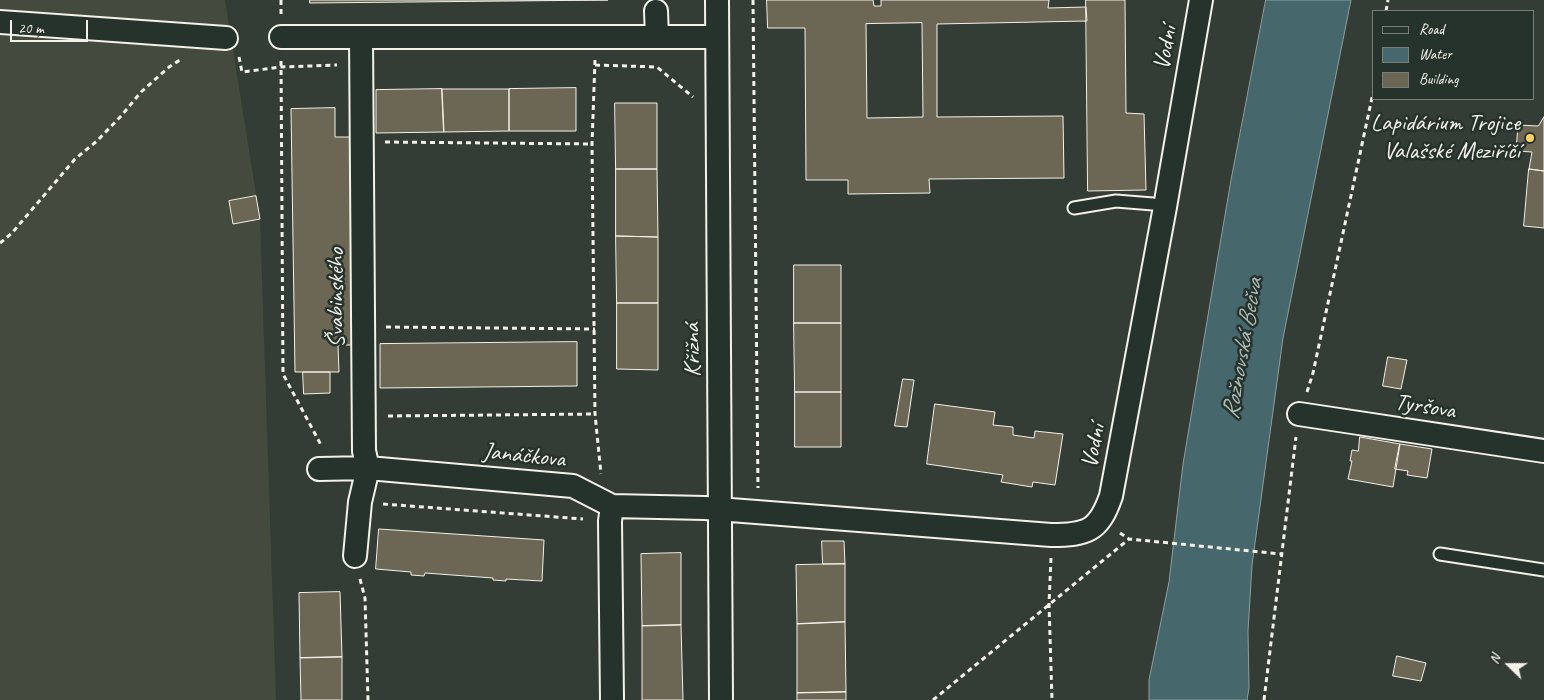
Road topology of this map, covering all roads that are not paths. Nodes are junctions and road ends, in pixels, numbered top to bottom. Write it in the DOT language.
graph roads {
  1 [pos="717,0"];
  2 [pos="1201,0"];
  3 [pos="656,11"];
  4 [pos="0,22"];
  5 [pos="221,37"];
  6 [pos="281,37"];
  7 [pos="657,37"];
  8 [pos="718,37"];
  9 [pos="361,38"];
  10 [pos="1166,207"];
  11 [pos="1074,208"];
  12 [pos="1299,414"];
  13 [pos="1544,451"];
  14 [pos="321,460"];
  15 [pos="368,468"];
  16 [pos="608,509"];
  17 [pos="720,509"];
  18 [pos="1440,554"];
  19 [pos="354,556"];
  20 [pos="1544,570"];
  21 [pos="612,700"];
  22 [pos="721,700"];
  1 -- 8 [label="street, Křižná"];
  2 -- 10 [label="street, Vodní"];
  3 -- 7 [label="street"];
  4 -- 5 [label="street"];
  6 -- 9 [label="street"];
  7 -- 8 [label="street"];
  7 -- 9 [label="street"];
  8 -- 17 [label="street, Křižná"];
  9 -- 15 [label="street, Švabinského"];
  10 -- 11 [label="lane"];
  10 -- 17 [label="street, Vodní"];
  12 -- 13 [label="street, Tyršova"];
  14 -- 15 [label="street, Janáčkova"];
  15 -- 16 [label="street, Janáčkova"];
  15 -- 19 [label="street, Švabinského"];
  16 -- 17 [label="street, Janáčkova"];
  16 -- 21 [label="street"];
  17 -- 22 [label="street, Křižná"];
  18 -- 20 [label="lane"];
}
